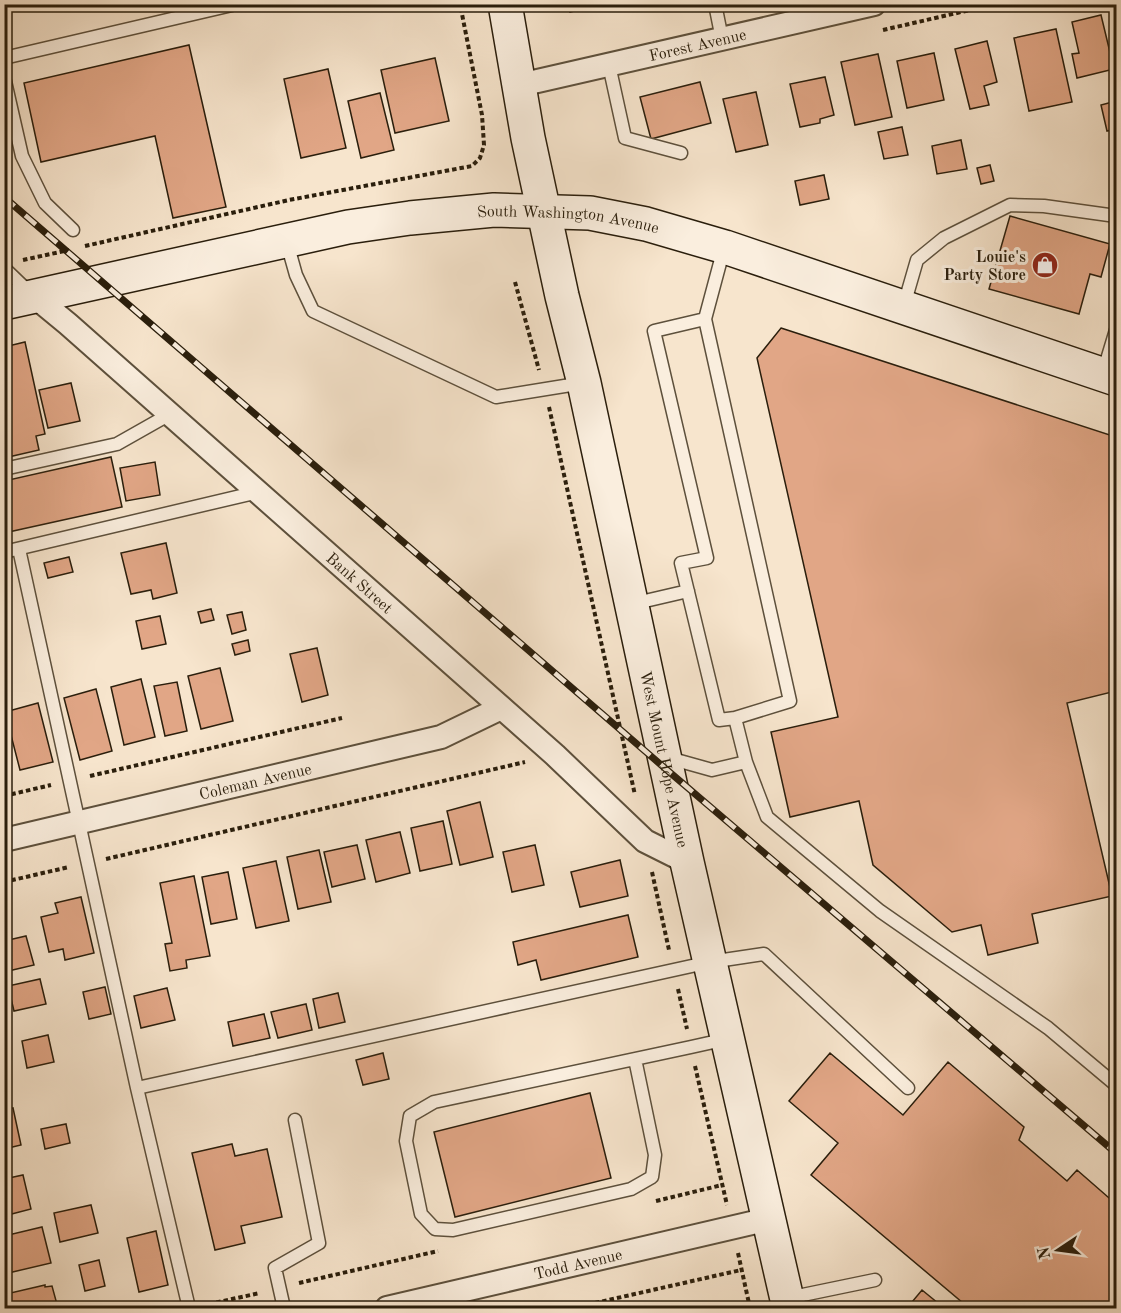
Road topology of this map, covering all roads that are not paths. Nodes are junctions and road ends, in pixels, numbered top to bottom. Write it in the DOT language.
graph roads {
  1 [pos="505,4"];
  2 [pos="715,4"];
  3 [pos="874,4"];
  4 [pos="232,5"];
  5 [pos="722,39"];
  6 [pos="4,58"];
  7 [pos="609,65"];
  8 [pos="4,77"];
  9 [pos="520,85"];
  10 [pos="681,153"];
  11 [pos="544,210"];
  12 [pos="1116,216"];
  13 [pos="73,230"];
  14 [pos="286,240"];
  15 [pos="725,247"];
  16 [pos="10,265"];
  17 [pos="19,300"];
  18 [pos="903,308"];
  19 [pos="705,319"];
  20 [pos="1116,330"];
  21 [pos="1109,376"];
  22 [pos="584,383"];
  23 [pos="170,414"];
  24 [pos="4,469"];
  25 [pos="258,492"];
  26 [pos="19,549"];
  27 [pos="4,552"];
  28 [pos="688,591"];
  29 [pos="631,604"];
  30 [pos="501,708"];
  31 [pos="735,718"];
  32 [pos="665,757"];
  33 [pos="746,762"];
  34 [pos="78,823"];
  35 [pos="4,840"];
  36 [pos="687,862"];
  37 [pos="710,962"];
  38 [pos="728,1039"];
  39 [pos="635,1059"];
  40 [pos="1116,1085"];
  41 [pos="137,1088"];
  42 [pos="908,1088"];
  43 [pos="294,1120"];
  44 [pos="769,1219"];
  45 [pos="875,1280"];
  46 [pos="788,1304"];
  47 [pos="189,1308"];
  48 [pos="284,1308"];
  49 [pos="387,1308"];
  1 -- 9 [label="street, West Mount Hope Avenue"];
  2 -- 5 [label="lane"];
  3 -- 5 [label="street, Forest Avenue"];
  4 -- 6 [label="lane"];
  5 -- 7 [label="street, Forest Avenue"];
  7 -- 9 [label="street, Forest Avenue"];
  7 -- 10 [label="lane"];
  8 -- 13 [label="lane"];
  9 -- 11 [label="street, West Mount Hope Avenue"];
  11 -- 14 [label="street, South Washington Avenue"];
  11 -- 15 [label="street, South Washington Avenue"];
  11 -- 22 [label="street, West Mount Hope Avenue"];
  12 -- 18 [label="lane"];
  14 -- 17 [label="street, South Washington Avenue"];
  14 -- 22 [label="lane"];
  15 -- 18 [label="street, South Washington Avenue"];
  15 -- 19 [label="lane"];
  16 -- 17 [label="lane"];
  17 -- 23 [label="street, Bank Street"];
  18 -- 21 [label="street, South Washington Avenue"];
  19 -- 28 [label="lane"];
  19 -- 31 [label="lane"];
  20 -- 21 [label="lane"];
  22 -- 29 [label="street, West Mount Hope Avenue"];
  23 -- 24 [label="lane"];
  23 -- 25 [label="street, Bank Street"];
  25 -- 26 [label="lane"];
  25 -- 30 [label="street, Bank Street"];
  26 -- 27 [label="lane"];
  26 -- 34 [label="lane"];
  28 -- 29 [label="lane"];
  28 -- 31 [label="lane"];
  29 -- 32 [label="street, West Mount Hope Avenue"];
  30 -- 34 [label="street, Coleman Avenue"];
  30 -- 36 [label="street, Bank Street"];
  31 -- 33 [label="lane"];
  32 -- 33 [label="lane"];
  32 -- 36 [label="street, West Mount Hope Avenue"];
  33 -- 40 [label="lane"];
  34 -- 35 [label="street, Coleman Avenue"];
  34 -- 41 [label="lane"];
  36 -- 37 [label="street, West Mount Hope Avenue"];
  37 -- 38 [label="street, West Mount Hope Avenue"];
  37 -- 41 [label="lane"];
  37 -- 42 [label="lane"];
  38 -- 39 [label="lane"];
  38 -- 44 [label="street, West Mount Hope Avenue"];
  39 -- 39 [label="lane"];
  41 -- 47 [label="lane"];
  43 -- 48 [label="lane"];
  44 -- 46 [label="street, West Mount Hope Avenue"];
  44 -- 49 [label="street, Todd Avenue"];
  45 -- 46 [label="lane"];
}
